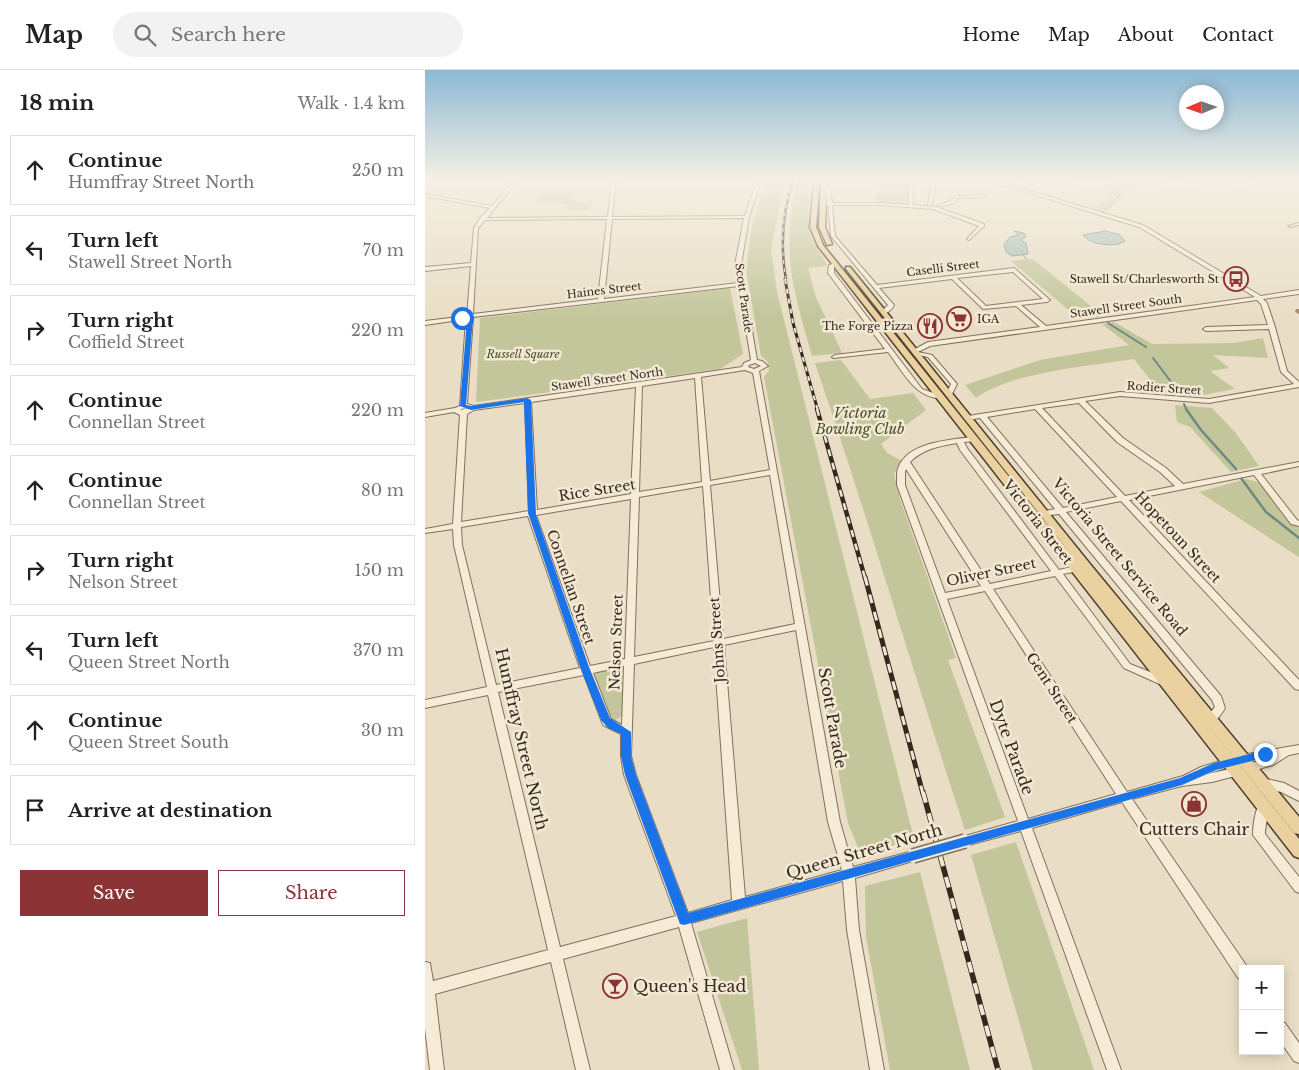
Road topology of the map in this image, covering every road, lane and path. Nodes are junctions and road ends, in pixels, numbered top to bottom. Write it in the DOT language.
graph roads {
  1 [pos="478,225"];
  2 [pos="608,225"];
  3 [pos="746,225"];
  4 [pos="814,225"];
  5 [pos="823,225"];
  6 [pos="832,225"];
  7 [pos="980,225"];
  8 [pos="1137,225"];
  9 [pos="1296,225"];
  10 [pos="1290,226"];
  11 [pos="969,239"];
  12 [pos="854,262"];
  13 [pos="844,263"];
  14 [pos="473,264"];
  15 [pos="835,264"];
  16 [pos="425,270"];
  17 [pos="953,277"];
  18 [pos="741,284"];
  19 [pos="875,287"];
  20 [pos="1299,292"];
  21 [pos="1259,298"];
  22 [pos="601,300"];
  23 [pos="1018,305"];
  24 [pos="884,312"];
  25 [pos="470,316"];
  26 [pos="425,323"];
  27 [pos="1272,327"];
  28 [pos="1045,328"];
  29 [pos="1206,329"];
  30 [pos="888,350"];
  31 [pos="911,350"];
  32 [pos="835,357"];
  33 [pos="755,366"];
  34 [pos="745,368"];
  35 [pos="698,376"];
  36 [pos="639,385"];
  37 [pos="1299,385"];
  38 [pos="944,395"];
  39 [pos="527,400"];
  40 [pos="1080,400"];
  41 [pos="1037,407"];
  42 [pos="464,409"];
  43 [pos="425,414"];
  44 [pos="960,416"];
  45 [pos="982,416"];
  46 [pos="973,439"];
  47 [pos="960,441"];
  48 [pos="906,462"];
  49 [pos="1299,464"];
  50 [pos="773,472"];
  51 [pos="1256,472"];
  52 [pos="707,484"];
  53 [pos="1181,487"];
  54 [pos="635,496"];
  55 [pos="1123,499"];
  56 [pos="1062,510"];
  57 [pos="532,513"];
  58 [pos="1044,514"];
  59 [pos="1299,524"];
  60 [pos="457,526"];
  61 [pos="425,531"];
  62 [pos="1075,569"];
  63 [pos="1057,572"];
  64 [pos="987,587"];
  65 [pos="941,597"];
  66 [pos="800,626"];
  67 [pos="717,644"];
  68 [pos="629,662"];
  69 [pos="587,670"];
  70 [pos="1164,682"];
  71 [pos="1299,686"];
  72 [pos="492,690"];
  73 [pos="425,704"];
  74 [pos="1209,720"];
  75 [pos="626,732"];
  76 [pos="1295,750"];
  77 [pos="1238,766"];
  78 [pos="1182,781"];
  79 [pos="1262,783"];
  80 [pos="1299,796"];
  81 [pos="1124,797"];
  82 [pos="1263,807"];
  83 [pos="1024,825"];
  84 [pos="1299,828"];
  85 [pos="965,841"];
  86 [pos="1299,851"];
  87 [pos="913,856"];
  88 [pos="848,874"];
  89 [pos="1299,886"];
  90 [pos="739,905"];
  91 [pos="684,920"];
  92 [pos="555,954"];
  93 [pos="1239,967"];
  94 [pos="425,968"];
  95 [pos="426,990"];
  96 [pos="1284,1034"];
  97 [pos="1299,1056"];
  98 [pos="437,1070"];
  99 [pos="583,1070"];
  100 [pos="727,1070"];
  101 [pos="877,1070"];
  102 [pos="1114,1070"];
  1 -- 14 [label="street, Humffray Street North"];
  2 -- 22 [label="street"];
  3 -- 18 [label="street, Scott Parade"];
  4 -- 15 [label="main road, Victoria Street"];
  5 -- 13 [label="main road, Victoria Street"];
  6 -- 12 [label="street"];
  7 -- 11 [label="street"];
  8 -- 21 [label="street"];
  9 -- 10 [label="street"];
  12 -- 13 [label="street"];
  12 -- 19 [label="street"];
  13 -- 15 [label="main road"];
  13 -- 24 [label="main road, Victoria Street"];
  14 -- 16 [label="street"];
  14 -- 25 [label="street, Humffray Street North"];
  15 -- 30 [label="street"];
  15 -- 31 [label="main road, Victoria Street"];
  17 -- 19 [label="street, Caselli Street"];
  17 -- 23 [label="street"];
  17 -- 23 [label="street, Caselli Street"];
  18 -- 22 [label="street, Haines Street"];
  18 -- 33 [label="street, Scott Parade"];
  19 -- 24 [label="street"];
  20 -- 21 [label="street, Stawell Street South"];
  21 -- 27 [label="street"];
  21 -- 28 [label="street, Stawell Street South"];
  22 -- 25 [label="street, Haines Street"];
  23 -- 28 [label="street"];
  24 -- 31 [label="main road, Victoria Street"];
  25 -- 26 [label="street, Haines Street"];
  25 -- 42 [label="street, Humffray Street North"];
  27 -- 29 [label="street"];
  27 -- 37 [label="street"];
  28 -- 31 [label="street, Stawell Street South"];
  30 -- 32 [label="street"];
  30 -- 38 [label="street"];
  31 -- 38 [label="main road, Victoria Street"];
  31 -- 38 [label="main road, Victoria Street"];
  33 -- 34 [label="street"];
  33 -- 50 [label="street, Scott Parade"];
  34 -- 35 [label="street, Stawell Street North"];
  35 -- 36 [label="street, Stawell Street North"];
  35 -- 52 [label="street, Johns Street"];
  36 -- 39 [label="street, Stawell Street North"];
  36 -- 54 [label="street, Nelson Street"];
  37 -- 40 [label="street, Rodier Street"];
  38 -- 44 [label="main road, Victoria Street"];
  39 -- 42 [label="street, Stawell Street North"];
  39 -- 57 [label="street, Connellan Street"];
  40 -- 41 [label="street, Rodier Street"];
  40 -- 53 [label="street"];
  41 -- 45 [label="street, Rodier Street"];
  41 -- 55 [label="street, Hopetoun Street"];
  42 -- 43 [label="street, Stawell Street North"];
  42 -- 60 [label="street, Humffray Street North"];
  44 -- 45 [label="street, Rodier Street"];
  44 -- 46 [label="main road, Victoria Street"];
  44 -- 58 [label="main road, Victoria Street"];
  45 -- 56 [label="street, Victoria Street Service Road"];
  46 -- 47 [label="street"];
  46 -- 62 [label="main road, Victoria Street"];
  47 -- 48 [label="street"];
  47 -- 63 [label="street"];
  48 -- 64 [label="street, Gent Street"];
  48 -- 65 [label="street, Dyte Parade"];
  49 -- 51 [label="street"];
  50 -- 52 [label="street, Rice Street"];
  50 -- 66 [label="street, Scott Parade"];
  51 -- 53 [label="street"];
  51 -- 59 [label="street"];
  52 -- 54 [label="street, Rice Street"];
  52 -- 67 [label="street, Johns Street"];
  53 -- 55 [label="street"];
  54 -- 57 [label="street, Rice Street"];
  54 -- 68 [label="street, Nelson Street"];
  55 -- 56 [label="street"];
  55 -- 71 [label="street, Hopetoun Street"];
  56 -- 58 [label="street"];
  56 -- 74 [label="street, Victoria Street Service Road"];
  57 -- 60 [label="street, Rice Street"];
  57 -- 69 [label="street, Connellan Street"];
  58 -- 74 [label="main road, Victoria Street"];
  60 -- 61 [label="street, Rice Street"];
  60 -- 72 [label="street, Humffray Street North"];
  62 -- 63 [label="street, Oliver Street"];
  62 -- 70 [label="main road, Victoria Street"];
  63 -- 64 [label="street, Oliver Street"];
  63 -- 70 [label="street"];
  64 -- 65 [label="street, Oliver Street"];
  64 -- 81 [label="street, Gent Street"];
  65 -- 83 [label="street, Dyte Parade"];
  66 -- 67 [label="street"];
  66 -- 88 [label="street, Scott Parade"];
  67 -- 68 [label="street"];
  67 -- 90 [label="street, Johns Street"];
  68 -- 69 [label="street"];
  68 -- 75 [label="street, Nelson Street"];
  69 -- 72 [label="street"];
  69 -- 75 [label="street, Connellan Street"];
  70 -- 77 [label="main road, Victoria Street"];
  72 -- 73 [label="street"];
  72 -- 92 [label="street, Humffray Street North"];
  74 -- 77 [label="main road, Victoria Street"];
  75 -- 91 [label="street, Nelson Street"];
  76 -- 77 [label="street, Queen Street North"];
  77 -- 78 [label="street, Queen Street North"];
  77 -- 79 [label="main road, Victoria Street"];
  77 -- 82 [label="main road, Victoria Street"];
  78 -- 81 [label="street, Queen Street North"];
  79 -- 80 [label="street"];
  79 -- 84 [label="main road, Victoria Street"];
  81 -- 83 [label="street, Queen Street North"];
  81 -- 93 [label="street, Gent Street"];
  82 -- 86 [label="main road, Victoria Street"];
  82 -- 89 [label="street"];
  83 -- 85 [label="street, Queen Street North"];
  83 -- 102 [label="street, Dyte Parade"];
  85 -- 87 [label="street, Queen Street North, bridge"];
  87 -- 88 [label="street, Queen Street North"];
  88 -- 90 [label="street, Queen Street North"];
  88 -- 101 [label="street, Scott Parade"];
  90 -- 91 [label="street, Queen Street North"];
  91 -- 92 [label="street, Queen Street North"];
  91 -- 100 [label="street"];
  92 -- 95 [label="street, Queen Street North"];
  92 -- 99 [label="street, Humffray Street North"];
  94 -- 95 [label="street"];
  95 -- 98 [label="street"];
  96 -- 97 [label="street"];
}
